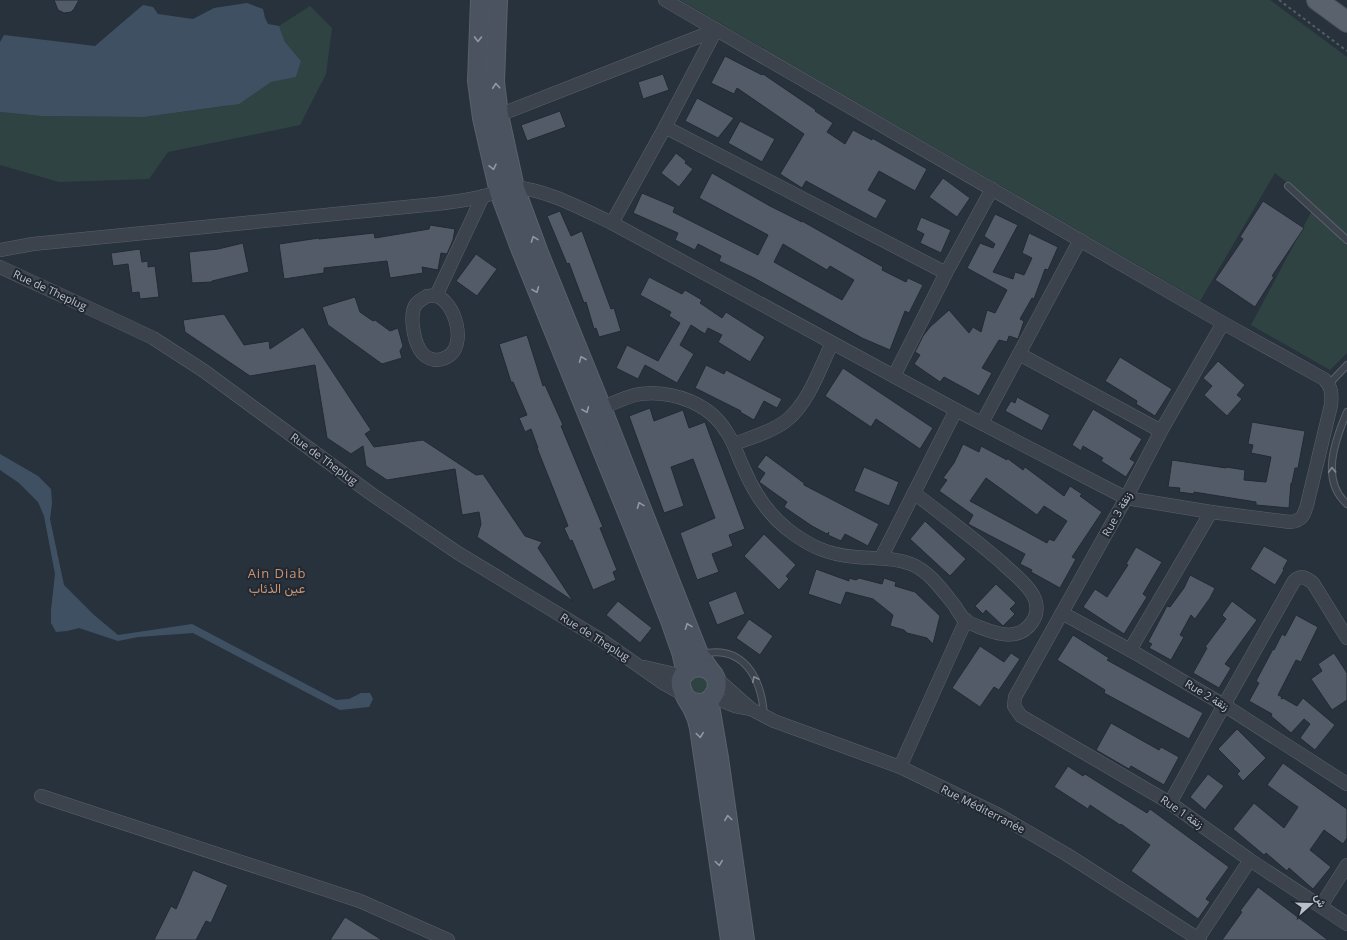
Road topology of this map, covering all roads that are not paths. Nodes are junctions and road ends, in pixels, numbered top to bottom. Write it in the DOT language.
graph roads {
  1 [pos="480,0"];
  2 [pos="498,0"];
  3 [pos="665,0"];
  4 [pos="1317,0"];
  5 [pos="1347,22"];
  6 [pos="716,30"];
  7 [pos="499,115"];
  8 [pos="665,128"];
  9 [pos="1288,186"];
  10 [pos="992,189"];
  11 [pos="499,192"];
  12 [pos="612,223"];
  13 [pos="1080,240"];
  14 [pos="1347,240"];
  15 [pos="0,250"];
  16 [pos="0,267"];
  17 [pos="946,273"];
  18 [pos="436,296"];
  19 [pos="1223,324"];
  20 [pos="832,343"];
  21 [pos="1020,354"];
  22 [pos="1347,365"];
  23 [pos="894,376"];
  24 [pos="1329,384"];
  25 [pos="602,408"];
  26 [pos="956,410"];
  27 [pos="1347,412"];
  28 [pos="982,423"];
  29 [pos="1162,431"];
  30 [pos="734,444"];
  31 [pos="914,493"];
  32 [pos="1126,498"];
  33 [pos="1347,504"];
  34 [pos="1211,512"];
  35 [pos="881,558"];
  36 [pos="1062,613"];
  37 [pos="966,620"];
  38 [pos="1347,638"];
  39 [pos="1130,650"];
  40 [pos="699,654"];
  41 [pos="640,667"];
  42 [pos="684,674"];
  43 [pos="713,675"];
  44 [pos="685,696"];
  45 [pos="711,699"];
  46 [pos="1224,705"];
  47 [pos="1014,706"];
  48 [pos="751,709"];
  49 [pos="764,716"];
  50 [pos="900,767"];
  51 [pos="1347,784"];
  52 [pos="41,796"];
  53 [pos="1170,803"];
  54 [pos="1250,860"];
  55 [pos="1347,866"];
  56 [pos="1322,906"];
  57 [pos="1347,924"];
  58 [pos="1198,939"];
  59 [pos="448,940"];
  60 [pos="730,940"];
  61 [pos="745,940"];
  1 -- 11 [label="street, one-way"];
  7 -- 2 [label="street, one-way"];
  3 -- 6 [label="street"];
  4 -- 5 [label="main road"];
  6 -- 7 [label="street"];
  6 -- 8 [label="street"];
  6 -- 10 [label="street"];
  7 -- 11 [label="street"];
  8 -- 12 [label="street"];
  8 -- 17 [label="street"];
  9 -- 14 [label="lane"];
  10 -- 13 [label="street"];
  10 -- 17 [label="street"];
  11 -- 12 [label="street"];
  11 -- 15 [label="street"];
  11 -- 18 [label="street"];
  25 -- 11 [label="street, one-way"];
  11 -- 42 [label="street, one-way"];
  12 -- 20 [label="street"];
  13 -- 19 [label="street"];
  13 -- 21 [label="street"];
  16 -- 41 [label="street, Rue de Theplug"];
  17 -- 23 [label="street"];
  18 -- 18 [label="street"];
  19 -- 24 [label="street"];
  19 -- 29 [label="street, Rue 3 زنقة"];
  20 -- 23 [label="street"];
  20 -- 30 [label="street"];
  21 -- 28 [label="street"];
  21 -- 29 [label="street"];
  22 -- 24 [label="lane"];
  23 -- 26 [label="street"];
  24 -- 34 [label="street"];
  25 -- 30 [label="street"];
  40 -- 25 [label="street, one-way"];
  26 -- 28 [label="street"];
  26 -- 31 [label="street"];
  33 -- 27 [label="lane, one-way"];
  28 -- 32 [label="street"];
  29 -- 32 [label="street, Rue 3 زنقة"];
  30 -- 35 [label="street"];
  31 -- 35 [label="street"];
  31 -- 37 [label="street"];
  32 -- 34 [label="street"];
  32 -- 36 [label="street, Rue 3 زنقة"];
  34 -- 39 [label="street"];
  35 -- 37 [label="street"];
  36 -- 39 [label="street, Rue 2 زنقة"];
  36 -- 47 [label="street, Rue 3 زنقة"];
  37 -- 50 [label="street"];
  38 -- 46 [label="street"];
  39 -- 46 [label="street, Rue 2 زنقة"];
  40 -- 43 [label="street"];
  49 -- 40 [label="lane, one-way"];
  41 -- 42 [label="street"];
  41 -- 44 [label="street"];
  42 -- 43 [label="street"];
  42 -- 44 [label="street"];
  43 -- 45 [label="street"];
  43 -- 48 [label="street, Rue Méditerranée"];
  44 -- 45 [label="street"];
  44 -- 60 [label="street, one-way"];
  45 -- 48 [label="street, Rue Méditerranée"];
  61 -- 45 [label="street, one-way"];
  46 -- 51 [label="street, Rue 2 زنقة"];
  46 -- 53 [label="street"];
  47 -- 53 [label="street, Rue 1 زنقة"];
  48 -- 49 [label="street, Rue Méditerranée"];
  49 -- 50 [label="street, Rue Méditerranée"];
  50 -- 58 [label="street, Rue Méditerranée"];
  52 -- 59 [label="street"];
  53 -- 54 [label="street, Rue 1 زنقة"];
  54 -- 56 [label="street, Rue 1 زنقة"];
  54 -- 58 [label="street"];
  55 -- 56 [label="street"];
  56 -- 57 [label="street, Rue 1 زنقة"];
}
